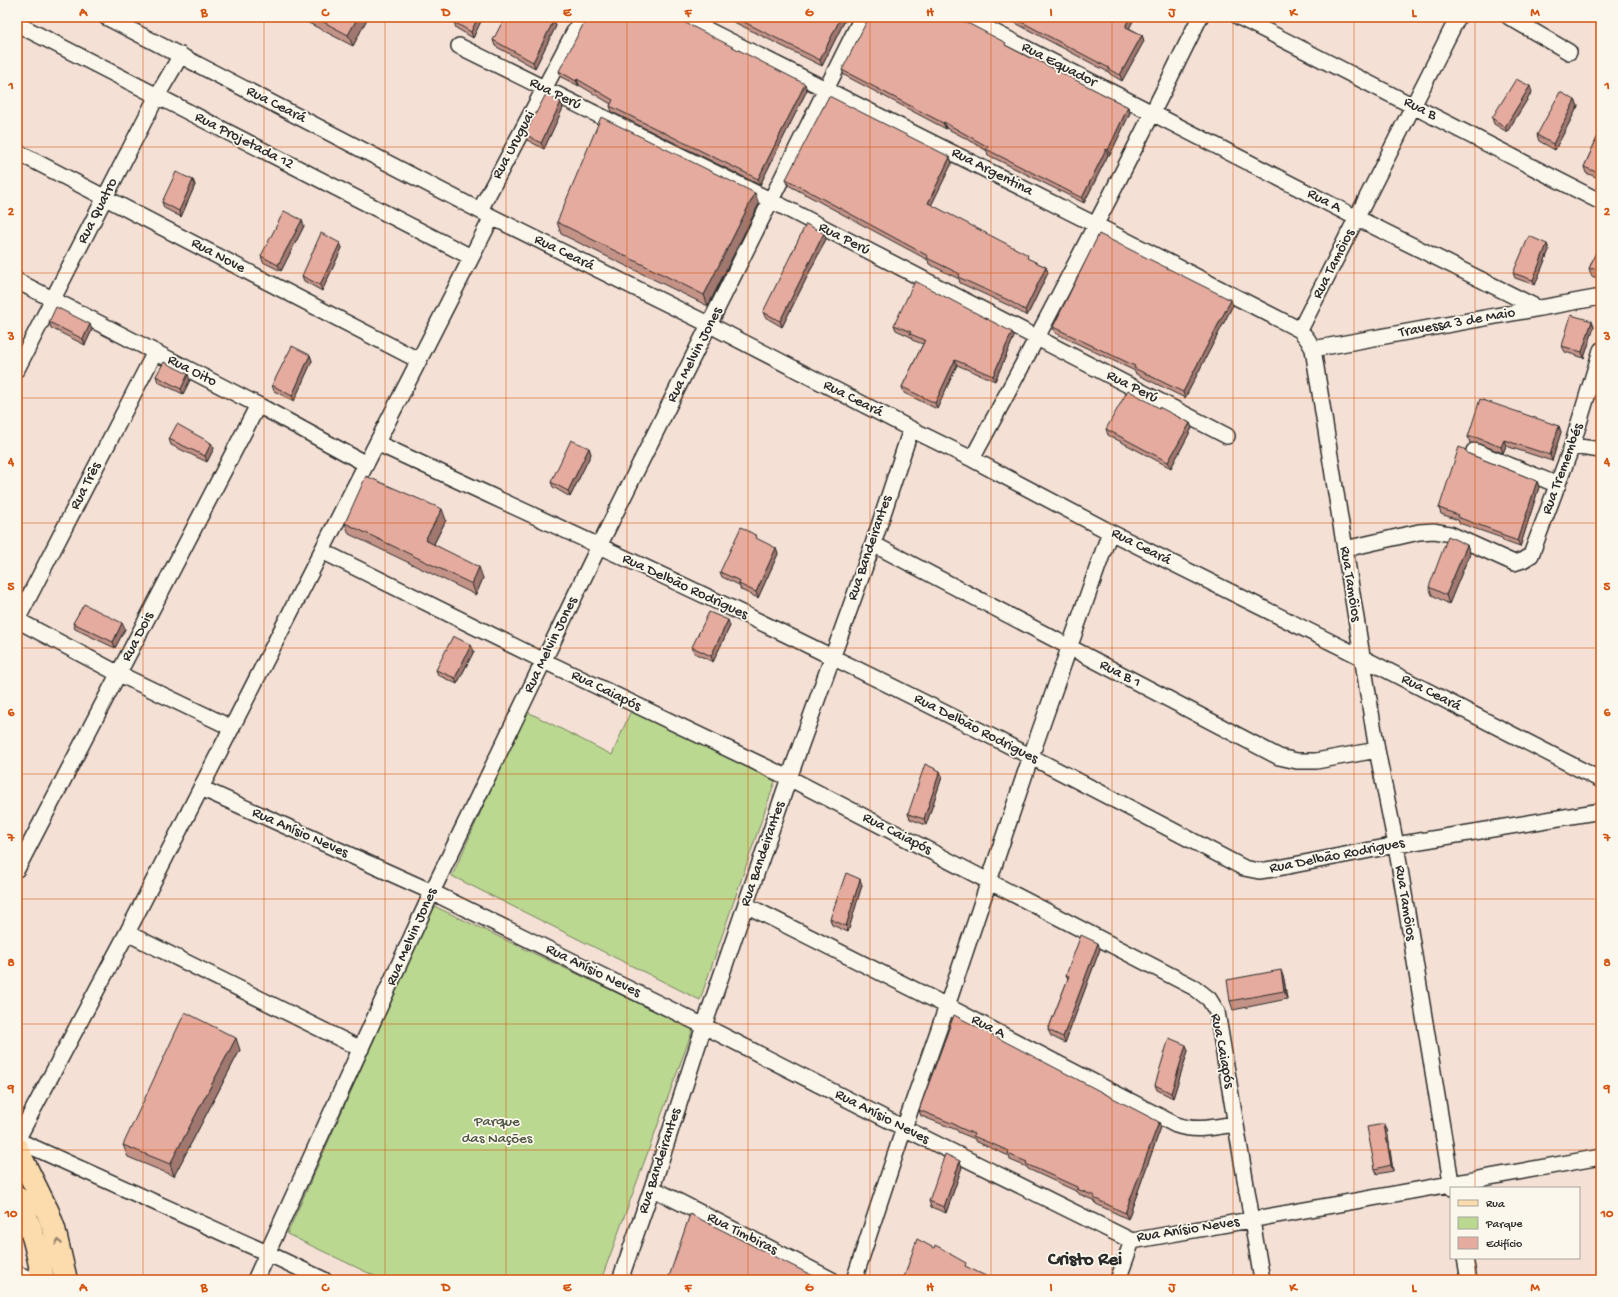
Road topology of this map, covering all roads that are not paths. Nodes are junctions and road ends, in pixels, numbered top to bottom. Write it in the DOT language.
graph roads {
  1 [pos="106,17"];
  2 [pos="582,17"];
  3 [pos="682,17"];
  4 [pos="862,17"];
  5 [pos="965,17"];
  6 [pos="1200,17"];
  7 [pos="1239,17"];
  8 [pos="1458,17"];
  9 [pos="1509,17"];
  10 [pos="17,24"];
  11 [pos="459,46"];
  12 [pos="1569,52"];
  13 [pos="181,55"];
  14 [pos="544,88"];
  15 [pos="826,88"];
  16 [pos="157,96"];
  17 [pos="1413,105"];
  18 [pos="1153,113"];
  19 [pos="17,152"];
  20 [pos="105,196"];
  21 [pos="772,201"];
  22 [pos="1601,202"];
  23 [pos="486,213"];
  24 [pos="1357,218"];
  25 [pos="1096,225"];
  26 [pos="471,257"];
  27 [pos="17,281"];
  28 [pos="1601,298"];
  29 [pos="53,299"];
  30 [pos="1538,308"];
  31 [pos="710,325"];
  32 [pos="1300,330"];
  33 [pos="1038,338"];
  34 [pos="1313,349"];
  35 [pos="1601,350"];
  36 [pos="155,352"];
  37 [pos="418,360"];
  38 [pos="17,369"];
  39 [pos="258,405"];
  40 [pos="911,429"];
  41 [pos="1227,436"];
  42 [pos="377,443"];
  43 [pos="1572,446"];
  44 [pos="1474,450"];
  45 [pos="1601,450"];
  46 [pos="972,459"];
  47 [pos="366,464"];
  48 [pos="1558,485"];
  49 [pos="1110,532"];
  50 [pos="872,544"];
  51 [pos="599,546"];
  52 [pos="1344,549"];
  53 [pos="322,551"];
  54 [pos="17,620"];
  55 [pos="1070,648"];
  56 [pos="832,657"];
  57 [pos="1363,658"];
  58 [pos="544,661"];
  59 [pos="119,674"];
  60 [pos="232,728"];
  61 [pos="1377,750"];
  62 [pos="1031,756"];
  63 [pos="789,778"];
  64 [pos="1601,780"];
  65 [pos="201,788"];
  66 [pos="1601,811"];
  67 [pos="1396,845"];
  68 [pos="17,869"];
  69 [pos="988,881"];
  70 [pos="432,892"];
  71 [pos="746,905"];
  72 [pos="127,933"];
  73 [pos="947,1006"];
  74 [pos="704,1026"];
  75 [pos="361,1049"];
  76 [pos="1236,1124"];
  77 [pos="904,1128"];
  78 [pos="17,1140"];
  79 [pos="17,1148"];
  80 [pos="1601,1157"];
  81 [pos="1452,1186"];
  82 [pos="652,1188"];
  83 [pos="17,1198"];
  84 [pos="1251,1220"];
  85 [pos="1132,1241"];
  86 [pos="267,1253"];
  87 [pos="1465,1259"];
  88 [pos="17,1274"];
  89 [pos="35,1280"];
  90 [pos="43,1280"];
  91 [pos="66,1280"];
  92 [pos="255,1280"];
  93 [pos="324,1280"];
  94 [pos="620,1280"];
  95 [pos="832,1280"];
  96 [pos="854,1280"];
  97 [pos="1118,1280"];
  98 [pos="1262,1280"];
  99 [pos="1469,1280"];
  1 -- 13 [label="street, Rua Ceará"];
  2 -- 14 [label="street, Rua Uruguai"];
  3 -- 15 [label="street, Rua Argentina"];
  4 -- 15 [label="street, Rua Melvin Jones"];
  5 -- 18 [label="street, Rua Equador"];
  6 -- 18 [label="street"];
  7 -- 17 [label="street, Rua B"];
  8 -- 17 [label="street, Rua Tamôios"];
  9 -- 12 [label="street"];
  10 -- 16 [label="street, Rua Projetada 12"];
  11 -- 14 [label="street, Rua Perú"];
  13 -- 16 [label="street, Rua Quatro"];
  13 -- 23 [label="street, Rua Ceará"];
  14 -- 21 [label="street, Rua Perú"];
  14 -- 23 [label="street, Rua Uruguai"];
  15 -- 21 [label="street, Rua Melvin Jones"];
  15 -- 25 [label="street, Rua Argentina"];
  16 -- 20 [label="street, Rua Quatro"];
  16 -- 26 [label="street, Rua Projetada 12"];
  17 -- 22 [label="street, Rua B"];
  17 -- 24 [label="street, Rua Tamôios"];
  18 -- 24 [label="street, Rua A"];
  18 -- 25 [label="street"];
  19 -- 20 [label="street, Rua Nove"];
  20 -- 29 [label="street, Rua Quatro"];
  20 -- 37 [label="street, Rua Nove"];
  21 -- 31 [label="street, Rua Melvin Jones"];
  21 -- 33 [label="street, Rua Perú"];
  23 -- 26 [label="street, Rua Uruguai"];
  23 -- 31 [label="street, Rua Ceará"];
  24 -- 30 [label="street, Rua A"];
  24 -- 32 [label="street, Rua Tamôios"];
  25 -- 32 [label="street, Rua Argentina"];
  25 -- 33 [label="street"];
  26 -- 37 [label="street, Rua Uruguai"];
  27 -- 29 [label="street, Rua Oito"];
  28 -- 30 [label="street, Travessa 3 de Maio"];
  29 -- 36 [label="street, Rua Oito"];
  29 -- 38 [label="street, Rua Quatro"];
  30 -- 34 [label="street, Travessa 3 de Maio"];
  31 -- 40 [label="street, Rua Ceará"];
  31 -- 51 [label="street, Rua Melvin Jones"];
  32 -- 34 [label="street, Rua Tamôios"];
  33 -- 41 [label="street, Rua Perú"];
  33 -- 46 [label="street"];
  34 -- 52 [label="street, Rua Tamôios"];
  35 -- 43 [label="street, Rua Tremembés"];
  36 -- 39 [label="street, Rua Oito"];
  36 -- 54 [label="street, Rua Três"];
  37 -- 42 [label="street, Rua Uruguai"];
  39 -- 47 [label="street, Rua Oito"];
  39 -- 59 [label="street, Rua Dois"];
  40 -- 46 [label="street, Rua Ceará"];
  40 -- 50 [label="street, Rua Bandeirantes"];
  42 -- 47 [label="street, Rua Uruguai"];
  42 -- 51 [label="street, Rua Delbão Rodrigues"];
  43 -- 45 [label="street"];
  43 -- 48 [label="street, Rua Tremembés"];
  44 -- 48 [label="street"];
  46 -- 49 [label="street, Rua Ceará"];
  47 -- 53 [label="street, Rua Uruguai"];
  48 -- 52 [label="street, Rua Tremembés"];
  49 -- 55 [label="street"];
  49 -- 57 [label="street, Rua Ceará"];
  50 -- 55 [label="street, Rua B 1"];
  50 -- 56 [label="street, Rua Bandeirantes"];
  51 -- 56 [label="street, Rua Delbão Rodrigues"];
  51 -- 58 [label="street, Rua Melvin Jones"];
  52 -- 57 [label="street, Rua Tamôios"];
  53 -- 58 [label="street, Rua Caiapós"];
  53 -- 60 [label="street, Rua Uruguai"];
  54 -- 59 [label="street"];
  55 -- 61 [label="street, Rua B 1"];
  55 -- 62 [label="street"];
  56 -- 62 [label="street, Rua Delbão Rodrigues"];
  56 -- 63 [label="street, Rua Bandeirantes"];
  57 -- 61 [label="street, Rua Tamôios"];
  57 -- 64 [label="street, Rua Ceará"];
  58 -- 63 [label="street, Rua Caiapós"];
  58 -- 70 [label="street, Rua Melvin Jones"];
  59 -- 60 [label="street"];
  59 -- 68 [label="street, Rua Dois"];
  60 -- 65 [label="street, Rua Uruguai"];
  61 -- 67 [label="street, Rua Tamôios"];
  62 -- 67 [label="street, Rua Delbão Rodrigues"];
  62 -- 69 [label="street"];
  63 -- 69 [label="street, Rua Caiapós"];
  63 -- 71 [label="street, Rua Bandeirantes"];
  65 -- 70 [label="street, Rua Anísio Neves"];
  65 -- 72 [label="street, Rua Uruguai"];
  66 -- 67 [label="street, Rua Delbão Rodrigues"];
  67 -- 81 [label="street, Rua Tamôios"];
  69 -- 73 [label="street"];
  69 -- 76 [label="street, Rua Caiapós"];
  70 -- 74 [label="street, Rua Anísio Neves"];
  70 -- 75 [label="street, Rua Melvin Jones"];
  71 -- 73 [label="street, Rua A"];
  71 -- 74 [label="street, Rua Bandeirantes"];
  72 -- 75 [label="street"];
  72 -- 78 [label="street, Rua Uruguai"];
  73 -- 76 [label="street, Rua A"];
  73 -- 77 [label="street"];
  74 -- 77 [label="street, Rua Anísio Neves"];
  74 -- 82 [label="street, Rua Bandeirantes"];
  75 -- 86 [label="street, Rua Melvin Jones"];
  76 -- 84 [label="street, Rua Caiapós"];
  77 -- 85 [label="street, Rua Anísio Neves"];
  77 -- 96 [label="street"];
  78 -- 86 [label="street"];
  91 -- 79 [label="main road, one-way"];
  80 -- 81 [label="street, Rua Anísio Neves"];
  81 -- 84 [label="street, Rua Anísio Neves"];
  82 -- 94 [label="street, Rua Bandeirantes"];
  82 -- 95 [label="street, Rua Timbiras"];
  83 -- 90 [label="main road"];
  84 -- 85 [label="street, Rua Anísio Neves"];
  84 -- 98 [label="street, Rua Caiapós"];
  85 -- 97 [label="street"];
  86 -- 92 [label="street, Rua Melvin Jones"];
  86 -- 93 [label="street"];
  87 -- 99 [label="street"];
  88 -- 89 [label="street"];
}
